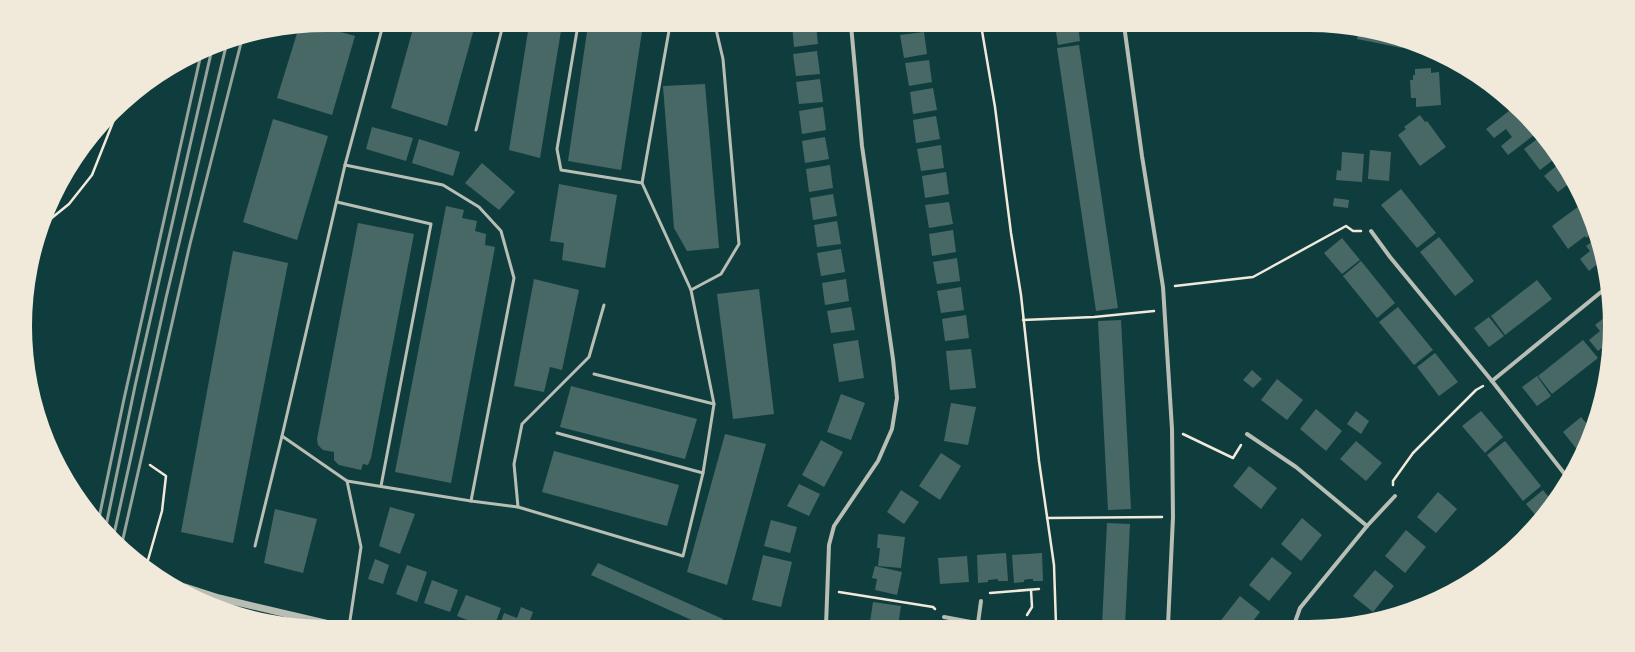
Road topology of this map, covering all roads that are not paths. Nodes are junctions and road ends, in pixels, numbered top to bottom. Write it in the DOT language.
graph roads {
  1 [pos="381,32"];
  2 [pos="501,32"];
  3 [pos="577,32"];
  4 [pos="669,32"];
  5 [pos="717,32"];
  6 [pos="852,32"];
  7 [pos="1125,32"];
  8 [pos="476,130"];
  9 [pos="345,165"];
  10 [pos="642,183"];
  11 [pos="337,202"];
  12 [pos="1372,231"];
  13 [pos="691,290"];
  14 [pos="1600,292"];
  15 [pos="604,306"];
  16 [pos="594,374"];
  17 [pos="1492,380"];
  18 [pos="714,404"];
  19 [pos="558,433"];
  20 [pos="1247,434"];
  21 [pos="282,436"];
  22 [pos="703,473"];
  23 [pos="1564,473"];
  24 [pos="347,481"];
  25 [pos="381,486"];
  26 [pos="1395,496"];
  27 [pos="471,501"];
  28 [pos="518,507"];
  29 [pos="1367,526"];
  30 [pos="255,546"];
  31 [pos="202,593"];
  32 [pos="982,601"];
  33 [pos="287,617"];
  34 [pos="944,617"];
  35 [pos="350,620"];
  36 [pos="826,620"];
  37 [pos="961,620"];
  38 [pos="979,620"];
  39 [pos="1168,620"];
  40 [pos="1296,620"];
  1 -- 9 [label="lane"];
  2 -- 8 [label="lane"];
  3 -- 10 [label="lane"];
  4 -- 10 [label="lane"];
  5 -- 13 [label="lane"];
  6 -- 36 [label="street"];
  7 -- 39 [label="street"];
  9 -- 11 [label="lane"];
  9 -- 27 [label="lane"];
  10 -- 13 [label="lane"];
  11 -- 21 [label="lane"];
  11 -- 25 [label="lane"];
  12 -- 17 [label="street"];
  13 -- 18 [label="lane"];
  14 -- 17 [label="street"];
  15 -- 28 [label="lane"];
  16 -- 18 [label="lane"];
  17 -- 23 [label="street"];
  18 -- 22 [label="lane"];
  19 -- 22 [label="lane"];
  20 -- 29 [label="street"];
  21 -- 24 [label="lane"];
  21 -- 30 [label="lane"];
  22 -- 28 [label="lane"];
  24 -- 25 [label="lane"];
  24 -- 35 [label="lane"];
  25 -- 27 [label="lane"];
  26 -- 29 [label="street"];
  27 -- 28 [label="lane"];
  29 -- 40 [label="street"];
  31 -- 33 [label="street"];
  32 -- 38 [label="street"];
  34 -- 37 [label="street"];
}
